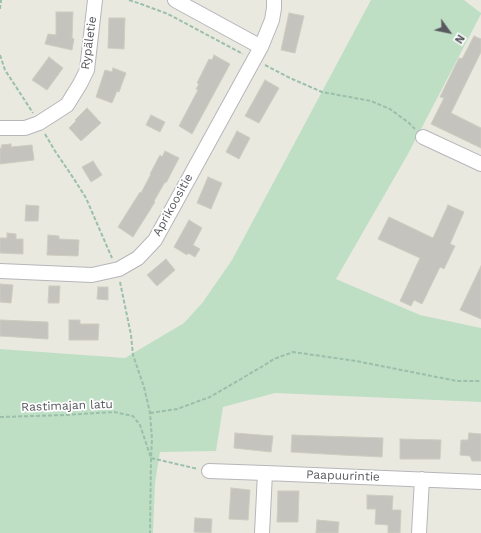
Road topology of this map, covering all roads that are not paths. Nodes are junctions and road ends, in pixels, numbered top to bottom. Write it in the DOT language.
graph roads {
  1 [pos="95,0"];
  2 [pos="175,0"];
  3 [pos="274,0"];
  4 [pos="261,47"];
  5 [pos="0,128"];
  6 [pos="424,137"];
  7 [pos="481,164"];
  8 [pos="0,271"];
  9 [pos="209,471"];
  10 [pos="265,473"];
  11 [pos="422,480"];
  12 [pos="481,482"];
  13 [pos="262,533"];
  14 [pos="420,533"];
  1 -- 5 [label="street, Rypäletie"];
  2 -- 4 [label="street"];
  3 -- 4 [label="street, Aprikoositie"];
  4 -- 8 [label="street, Aprikoositie"];
  6 -- 7 [label="street"];
  9 -- 10 [label="street, Paapuurintie"];
  10 -- 11 [label="street, Paapuurintie"];
  10 -- 13 [label="street"];
  11 -- 12 [label="street, Paapuurintie"];
  11 -- 14 [label="street"];
}
